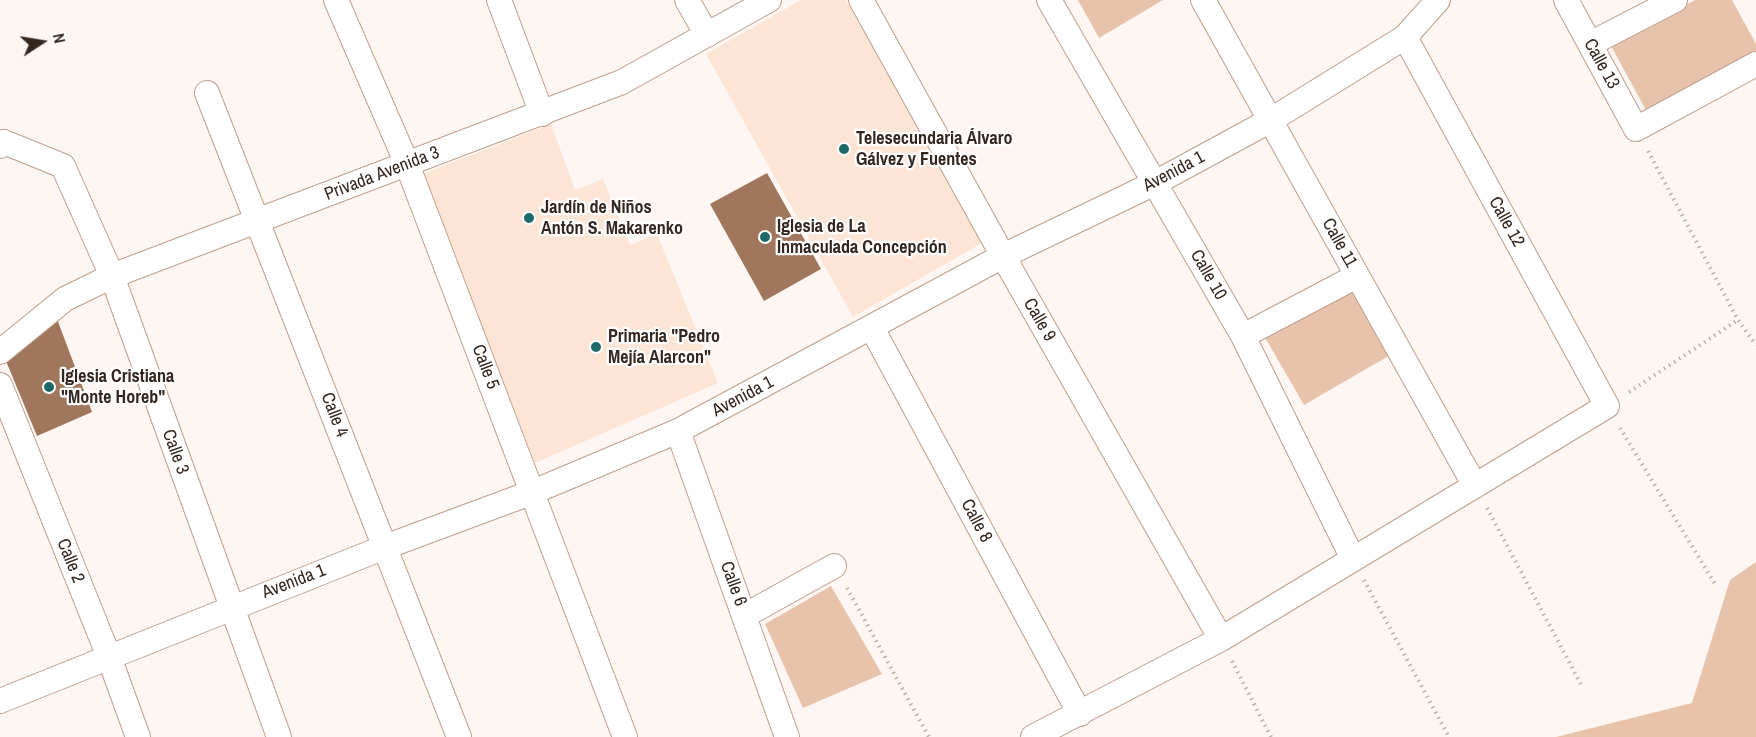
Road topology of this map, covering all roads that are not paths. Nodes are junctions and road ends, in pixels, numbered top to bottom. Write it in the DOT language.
graph roads {
  1 [pos="336,0"];
  2 [pos="499,0"];
  3 [pos="687,0"];
  4 [pos="769,0"];
  5 [pos="861,0"];
  6 [pos="1049,0"];
  7 [pos="1203,0"];
  8 [pos="1438,0"];
  9 [pos="1566,0"];
  10 [pos="1675,0"];
  11 [pos="707,35"];
  12 [pos="1405,37"];
  13 [pos="1590,44"];
  14 [pos="1756,63"];
  15 [pos="207,93"];
  16 [pos="542,114"];
  17 [pos="1271,120"];
  18 [pos="0,146"];
  19 [pos="407,164"];
  20 [pos="1155,183"];
  21 [pos="258,221"];
  22 [pos="1003,256"];
  23 [pos="112,276"];
  24 [pos="1357,276"];
  25 [pos="872,328"];
  26 [pos="1243,336"];
  27 [pos="0,352"];
  28 [pos="0,385"];
  29 [pos="678,431"];
  30 [pos="1475,486"];
  31 [pos="533,492"];
  32 [pos="385,547"];
  33 [pos="1353,559"];
  34 [pos="834,566"];
  35 [pos="231,608"];
  36 [pos="744,616"];
  37 [pos="1221,639"];
  38 [pos="109,657"];
  39 [pos="0,702"];
  40 [pos="1080,714"];
  41 [pos="138,737"];
  42 [pos="279,737"];
  43 [pos="459,737"];
  44 [pos="625,737"];
  45 [pos="787,737"];
  46 [pos="1034,737"];
  1 -- 19 [label="street, Calle 5"];
  2 -- 16 [label="street"];
  3 -- 11 [label="street"];
  4 -- 11 [label="street, Privada Avenida 3"];
  5 -- 22 [label="street, Calle 9"];
  6 -- 20 [label="street, Calle 10"];
  7 -- 17 [label="street, Calle 11"];
  8 -- 12 [label="street, Avenida 1"];
  9 -- 13 [label="street, Calle 13"];
  10 -- 13 [label="street"];
  11 -- 16 [label="street, Privada Avenida 3"];
  12 -- 17 [label="street, Avenida 1"];
  12 -- 30 [label="street, Calle 12"];
  13 -- 14 [label="street, Calle 13"];
  15 -- 21 [label="street, Calle 4"];
  16 -- 19 [label="street, Privada Avenida 3"];
  17 -- 20 [label="street, Avenida 1"];
  17 -- 24 [label="street, Calle 11"];
  18 -- 23 [label="street, Calle 3"];
  19 -- 21 [label="street, Privada Avenida 3"];
  19 -- 31 [label="street, Calle 5"];
  20 -- 22 [label="street, Avenida 1"];
  20 -- 26 [label="street, Calle 10"];
  21 -- 23 [label="street, Privada Avenida 3"];
  21 -- 32 [label="street, Calle 4"];
  22 -- 25 [label="street, Avenida 1"];
  22 -- 37 [label="street, Calle 9"];
  23 -- 27 [label="street, Privada Avenida 3"];
  23 -- 35 [label="street, Calle 3"];
  24 -- 26 [label="street"];
  24 -- 30 [label="street, Calle 11"];
  25 -- 29 [label="street, Avenida 1"];
  25 -- 40 [label="street, Calle 8"];
  26 -- 33 [label="street, Calle 10"];
  28 -- 38 [label="street, Calle 2"];
  29 -- 31 [label="street, Avenida 1"];
  29 -- 36 [label="street, Calle 6"];
  30 -- 33 [label="street"];
  31 -- 32 [label="street, Avenida 1"];
  31 -- 44 [label="street, Calle 5"];
  32 -- 35 [label="street, Avenida 1"];
  32 -- 43 [label="street, Calle 4"];
  33 -- 37 [label="street"];
  34 -- 36 [label="street"];
  35 -- 38 [label="street, Avenida 1"];
  35 -- 42 [label="street, Calle 3"];
  36 -- 45 [label="street, Calle 6"];
  37 -- 40 [label="street"];
  38 -- 39 [label="street, Avenida 1"];
  38 -- 41 [label="street, Calle 2"];
  40 -- 46 [label="street"];
}
